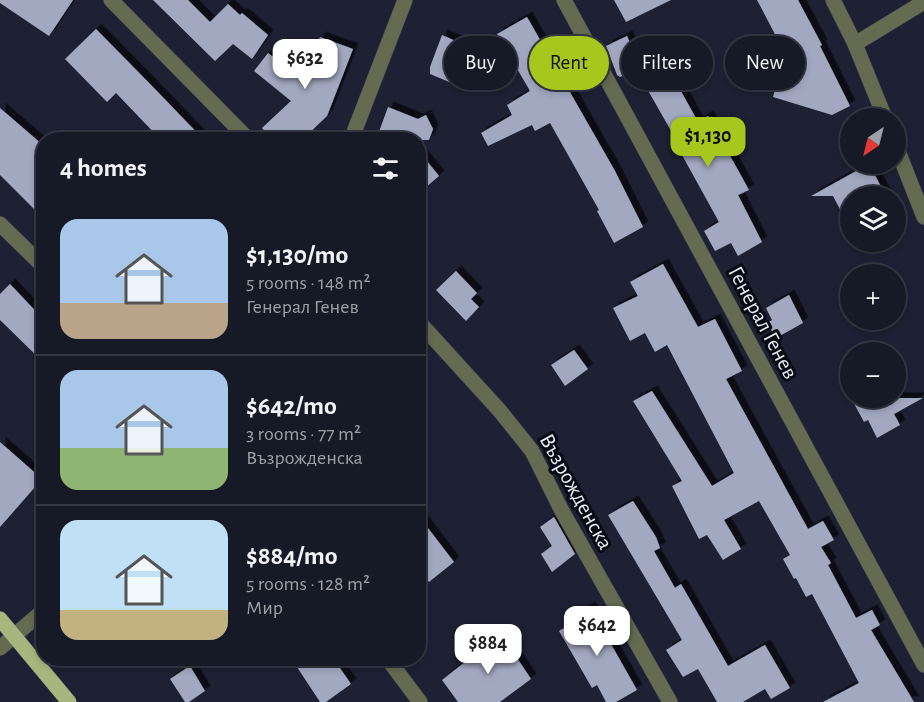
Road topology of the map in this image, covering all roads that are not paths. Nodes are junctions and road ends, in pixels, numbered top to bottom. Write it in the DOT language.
graph roads {
  1 [pos="111,0"];
  2 [pos="405,0"];
  3 [pos="564,0"];
  4 [pos="833,0"];
  5 [pos="924,2"];
  6 [pos="855,44"];
  7 [pos="881,108"];
  8 [pos="241,132"];
  9 [pos="354,132"];
  10 [pos="906,171"];
  11 [pos="924,217"];
  12 [pos="0,224"];
  13 [pos="36,259"];
  14 [pos="426,330"];
  15 [pos="36,617"];
  16 [pos="0,619"];
  17 [pos="14,635"];
  18 [pos="0,648"];
  19 [pos="36,662"];
  20 [pos="924,665"];
  21 [pos="39,666"];
  22 [pos="393,666"];
  23 [pos="69,702"];
  24 [pos="420,702"];
  25 [pos="670,702"];
  1 -- 8 [label="street"];
  2 -- 9 [label="street"];
  3 -- 20 [label="street, Генерал Генев"];
  4 -- 6 [label="street"];
  5 -- 6 [label="street"];
  6 -- 7 [label="street"];
  10 -- 11 [label="street"];
  12 -- 13 [label="street"];
  14 -- 25 [label="street, Възрожденска"];
  15 -- 17 [label="street"];
  16 -- 17 [label="main road"];
  17 -- 18 [label="street"];
  17 -- 19 [label="main road"];
  21 -- 23 [label="main road"];
  22 -- 24 [label="street"];
}
